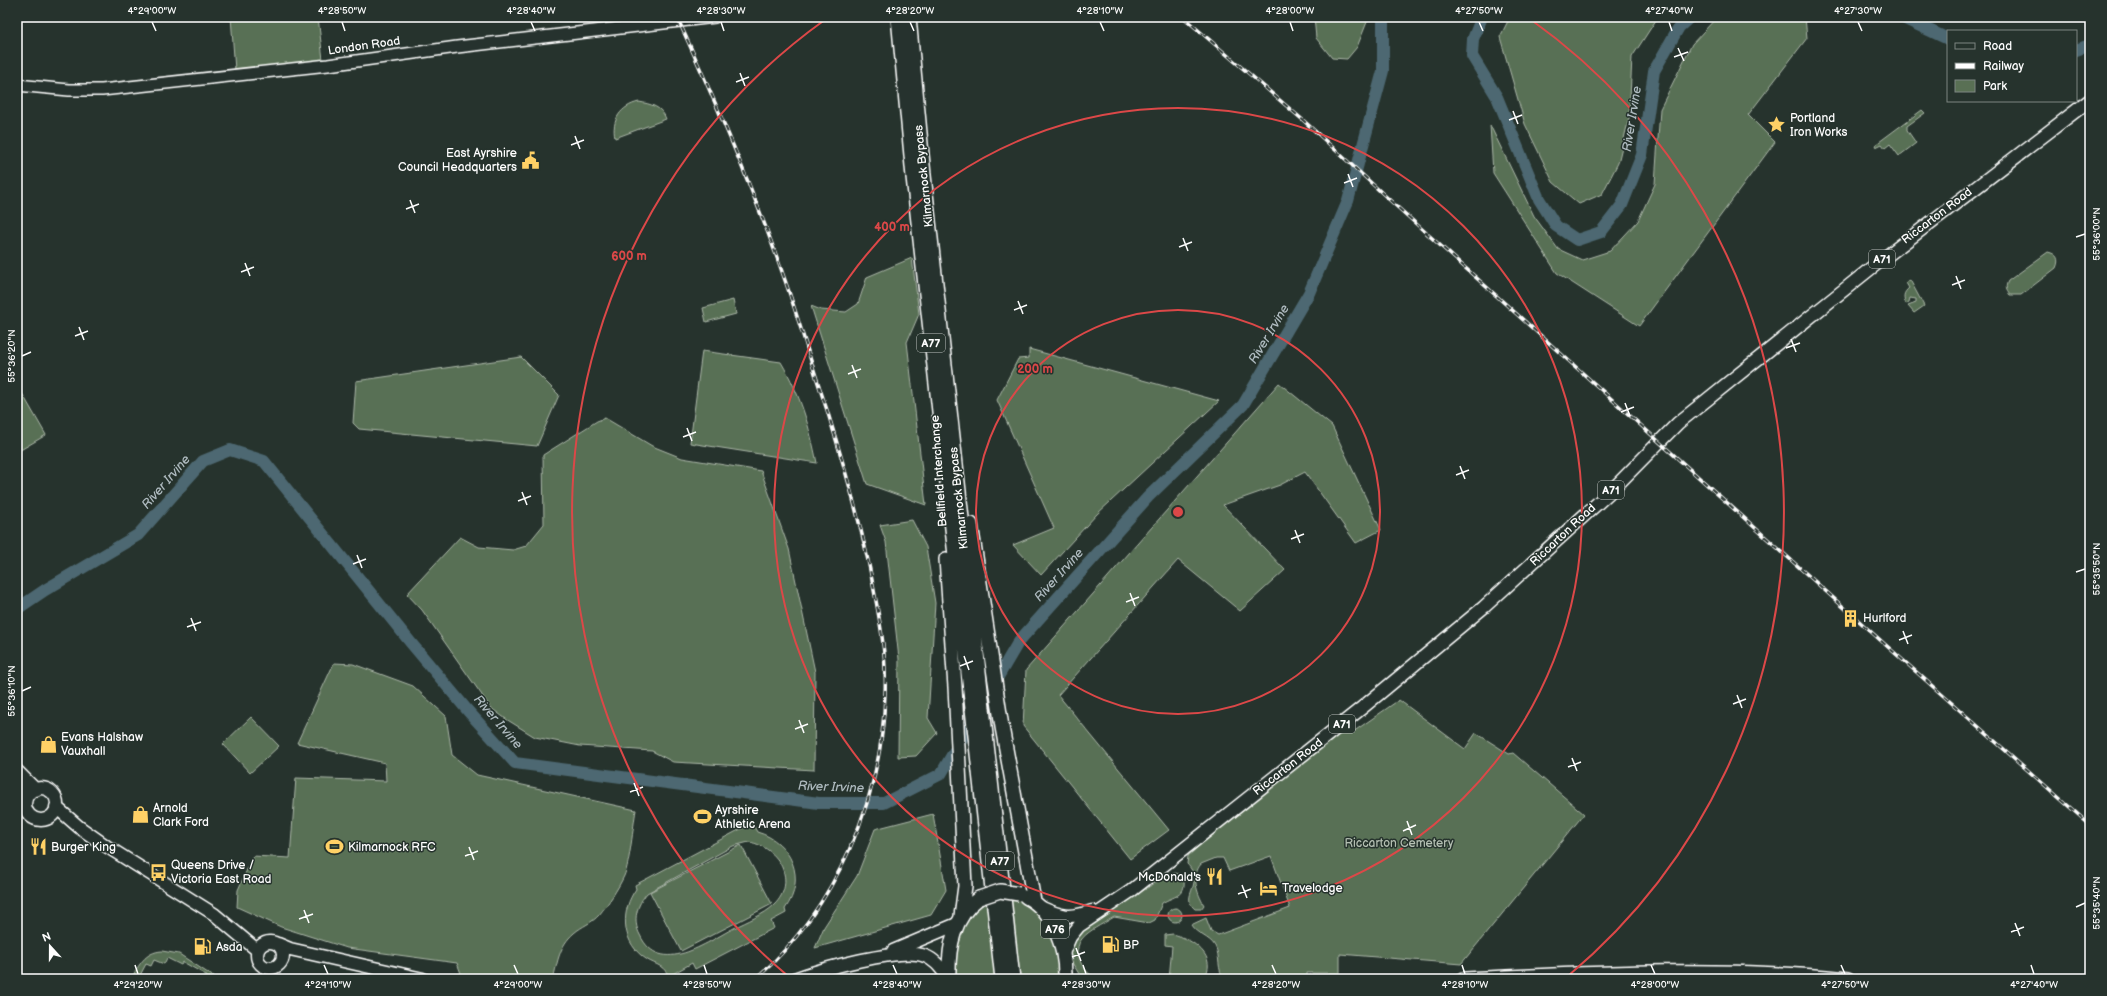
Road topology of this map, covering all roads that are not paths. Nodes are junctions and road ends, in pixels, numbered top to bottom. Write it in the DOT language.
graph roads {
  1 [pos="715,17"];
  2 [pos="898,17"];
  3 [pos="909,17"];
  4 [pos="17,85"];
  5 [pos="2090,100"];
  6 [pos="936,336"];
  7 [pos="17,771"];
  8 [pos="17,777"];
  9 [pos="36,790"];
  10 [pos="26,802"];
  11 [pos="56,807"];
  12 [pos="46,819"];
  13 [pos="79,827"];
  14 [pos="1037,904"];
  15 [pos="1107,905"];
  16 [pos="959,920"];
  17 [pos="278,944"];
  18 [pos="262,946"];
  19 [pos="312,954"];
  20 [pos="883,956"];
  21 [pos="1064,959"];
  22 [pos="280,962"];
  23 [pos="423,979"];
  24 [pos="794,979"];
  25 [pos="949,979"];
  26 [pos="1002,979"];
  27 [pos="1013,979"];
  28 [pos="1065,979"];
  29 [pos="1074,979"];
  30 [pos="1463,979"];
  31 [pos="1848,979"];
  1 -- 4 [label="main road, London Road"];
  2 -- 6 [label="highway, Kilmarnock Bypass / A77"];
  3 -- 6 [label="highway, Kilmarnock Bypass / A77"];
  5 -- 15 [label="main road, Riccarton Road / A71"];
  6 -- 14 [label="highway, A77"];
  6 -- 16 [label="highway, Bellfield Interchange / A77"];
  6 -- 26 [label="highway, Kilmarnock Bypass / A77"];
  6 -- 27 [label="highway, Kilmarnock Bypass / A77"];
  7 -- 9 [label="main road"];
  8 -- 10 [label="main road"];
  9 -- 10 [label="main road"];
  9 -- 11 [label="main road"];
  10 -- 12 [label="main road"];
  11 -- 12 [label="main road"];
  11 -- 13 [label="main road"];
  12 -- 13 [label="main road"];
  13 -- 18 [label="main road"];
  14 -- 15 [label="main road, Riccarton Road / A71"];
  14 -- 16 [label="highway, bridge"];
  14 -- 21 [label="highway, A76"];
  15 -- 21 [label="main road, Riccarton Road / A71"];
  16 -- 20 [label="main road"];
  16 -- 25 [label="highway"];
  17 -- 18 [label="main road"];
  17 -- 19 [label="main road"];
  17 -- 22 [label="main road"];
  18 -- 22 [label="main road"];
  19 -- 22 [label="main road"];
  19 -- 23 [label="main road"];
  20 -- 24 [label="main road"];
  20 -- 25 [label="main road"];
  21 -- 28 [label="highway, A76"];
  21 -- 29 [label="highway, A76"];
  30 -- 31 [label="highway"];
}
